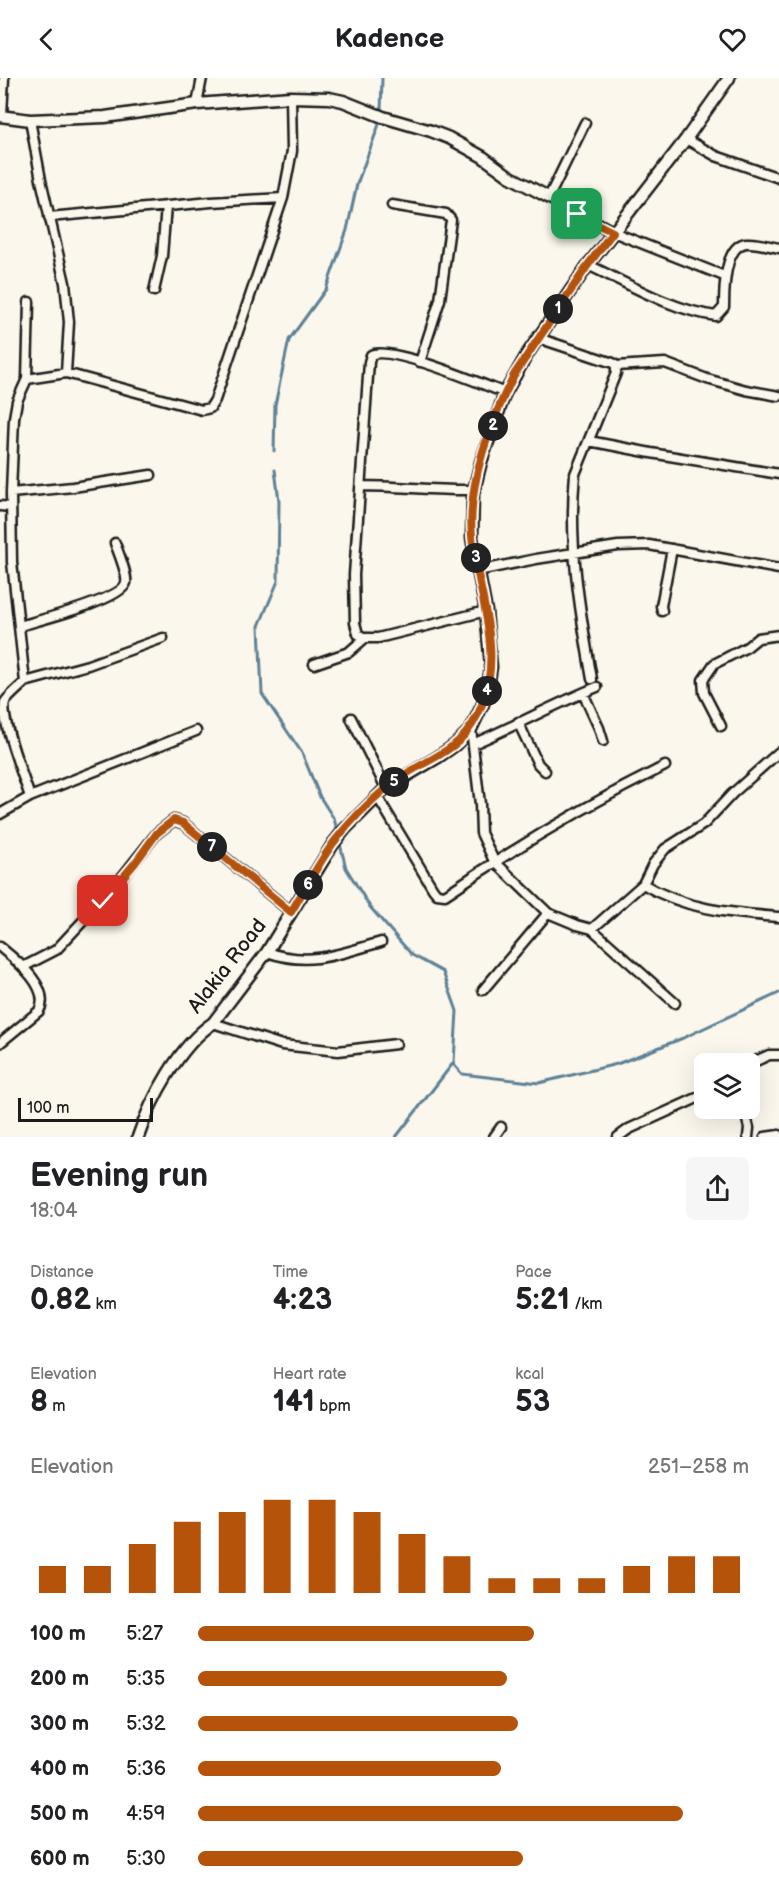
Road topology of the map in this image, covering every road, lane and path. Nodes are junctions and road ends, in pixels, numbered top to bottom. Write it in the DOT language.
graph roads {
  1 [pos="4,78"];
  2 [pos="202,78"];
  3 [pos="728,79"];
  4 [pos="291,97"];
  5 [pos="197,104"];
  6 [pos="1,115"];
  7 [pos="30,120"];
  8 [pos="585,123"];
  9 [pos="686,139"];
  10 [pos="779,178"];
  11 [pos="549,197"];
  12 [pos="283,198"];
  13 [pos="392,205"];
  14 [pos="166,206"];
  15 [pos="49,217"];
  16 [pos="613,232"];
  17 [pos="779,248"];
  18 [pos="588,265"];
  19 [pos="724,276"];
  20 [pos="154,291"];
  21 [pos="29,302"];
  22 [pos="538,338"];
  23 [pos="420,362"];
  24 [pos="616,366"];
  25 [pos="66,373"];
  26 [pos="27,379"];
  27 [pos="505,393"];
  28 [pos="779,396"];
  29 [pos="589,441"];
  30 [pos="779,474"];
  31 [pos="151,475"];
  32 [pos="361,486"];
  33 [pos="474,490"];
  34 [pos="10,493"];
  35 [pos="0,506"];
  36 [pos="11,507"];
  37 [pos="115,543"];
  38 [pos="672,549"];
  39 [pos="574,553"];
  40 [pos="779,569"];
  41 [pos="478,571"];
  42 [pos="662,611"];
  43 [pos="486,612"];
  44 [pos="20,626"];
  45 [pos="779,635"];
  46 [pos="162,638"];
  47 [pos="365,639"];
  48 [pos="314,664"];
  49 [pos="25,682"];
  50 [pos="583,693"];
  51 [pos="351,718"];
  52 [pos="518,722"];
  53 [pos="722,726"];
  54 [pos="471,729"];
  55 [pos="196,731"];
  56 [pos="603,741"];
  57 [pos="473,744"];
  58 [pos="779,752"];
  59 [pos="664,766"];
  60 [pos="545,771"];
  61 [pos="386,788"];
  62 [pos="30,796"];
  63 [pos="377,796"];
  64 [pos="0,814"];
  65 [pos="495,861"];
  66 [pos="643,884"];
  67 [pos="291,912"];
  68 [pos="548,913"];
  69 [pos="779,917"];
  70 [pos="592,929"];
  71 [pos="381,942"];
  72 [pos="0,947"];
  73 [pos="267,952"];
  74 [pos="23,967"];
  75 [pos="483,990"];
  76 [pos="675,1003"];
  77 [pos="213,1023"];
  78 [pos="0,1043"];
  79 [pos="396,1044"];
  80 [pos="779,1054"];
  81 [pos="760,1059"];
  82 [pos="694,1099"];
  83 [pos="747,1119"];
  84 [pos="501,1128"];
  85 [pos="779,1136"];
  86 [pos="138,1137"];
  87 [pos="495,1137"];
  88 [pos="618,1137"];
  89 [pos="748,1137"];
  90 [pos="765,1137"];
  1 -- 6 [label="street"];
  2 -- 5 [label="street"];
  3 -- 9 [label="street"];
  4 -- 5 [label="street"];
  4 -- 11 [label="street"];
  4 -- 12 [label="street"];
  5 -- 7 [label="street"];
  6 -- 7 [label="street"];
  7 -- 15 [label="street"];
  8 -- 11 [label="street"];
  9 -- 10 [label="street"];
  9 -- 16 [label="street"];
  11 -- 16 [label="street"];
  12 -- 14 [label="street"];
  12 -- 25 [label="street"];
  13 -- 23 [label="street"];
  14 -- 15 [label="street"];
  14 -- 20 [label="street"];
  15 -- 25 [label="street"];
  16 -- 18 [label="street"];
  16 -- 19 [label="street"];
  17 -- 19 [label="street"];
  18 -- 19 [label="street"];
  18 -- 22 [label="street"];
  21 -- 26 [label="street"];
  22 -- 24 [label="street"];
  22 -- 27 [label="street"];
  23 -- 27 [label="street"];
  23 -- 32 [label="street"];
  24 -- 28 [label="street"];
  24 -- 29 [label="street"];
  25 -- 26 [label="street"];
  26 -- 34 [label="street"];
  27 -- 33 [label="street"];
  29 -- 30 [label="street"];
  29 -- 39 [label="street"];
  31 -- 34 [label="street"];
  32 -- 33 [label="street"];
  32 -- 47 [label="street"];
  33 -- 41 [label="street"];
  34 -- 36 [label="street"];
  35 -- 36 [label="street"];
  36 -- 44 [label="street"];
  37 -- 44 [label="street"];
  38 -- 39 [label="street"];
  38 -- 40 [label="street"];
  38 -- 42 [label="street"];
  39 -- 41 [label="street"];
  39 -- 50 [label="street"];
  41 -- 43 [label="street"];
  43 -- 47 [label="street"];
  43 -- 54 [label="street"];
  44 -- 49 [label="street"];
  45 -- 53 [label="street"];
  46 -- 49 [label="street"];
  47 -- 48 [label="street"];
  49 -- 62 [label="street"];
  50 -- 52 [label="street"];
  50 -- 56 [label="street"];
  51 -- 61 [label="street"];
  52 -- 57 [label="street"];
  52 -- 60 [label="street"];
  54 -- 57 [label="street"];
  54 -- 61 [label="street, Alakia Road"];
  55 -- 62 [label="street"];
  57 -- 65 [label="street"];
  58 -- 66 [label="street"];
  59 -- 65 [label="street"];
  61 -- 63 [label="street, Alakia Road"];
  62 -- 64 [label="street"];
  63 -- 65 [label="street"];
  63 -- 67 [label="street, Alakia Road"];
  65 -- 68 [label="street"];
  66 -- 69 [label="street"];
  66 -- 70 [label="street"];
  67 -- 73 [label="street, Alakia Road"];
  67 -- 74 [label="street"];
  68 -- 70 [label="street"];
  68 -- 75 [label="street"];
  70 -- 76 [label="street"];
  71 -- 73 [label="street"];
  72 -- 74 [label="street"];
  73 -- 77 [label="street, Alakia Road"];
  74 -- 78 [label="street"];
  77 -- 79 [label="street"];
  77 -- 86 [label="street, Alakia Road"];
  80 -- 81 [label="street"];
  82 -- 88 [label="street"];
  83 -- 89 [label="street"];
  84 -- 87 [label="street"];
  85 -- 90 [label="street"];
}
